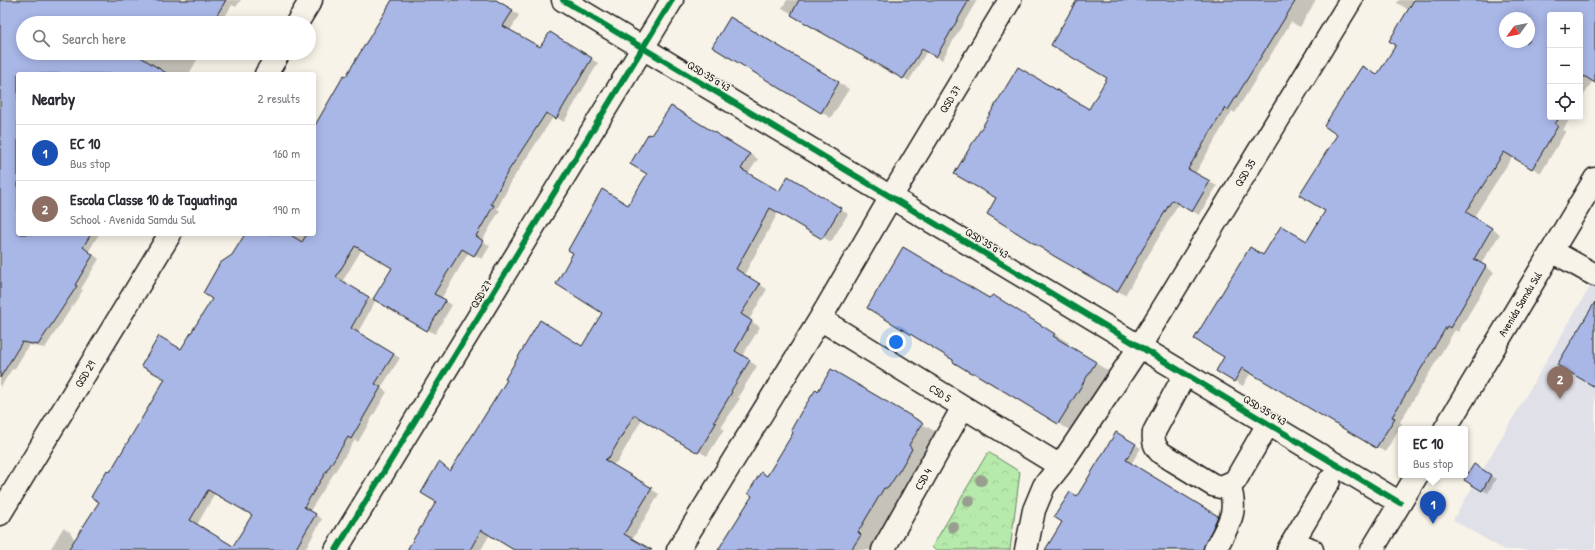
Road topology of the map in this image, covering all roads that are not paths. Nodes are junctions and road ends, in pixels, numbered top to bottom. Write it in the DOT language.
graph roads {
  1 [pos="311,0"];
  2 [pos="563,0"];
  3 [pos="672,0"];
  4 [pos="1010,0"];
  5 [pos="1350,0"];
  6 [pos="301,16"];
  7 [pos="643,48"];
  8 [pos="275,60"];
  9 [pos="267,72"];
  10 [pos="1595,179"];
  11 [pos="891,197"];
  12 [pos="169,236"];
  13 [pos="1552,251"];
  14 [pos="1595,275"];
  15 [pos="820,319"];
  16 [pos="1140,346"];
  17 [pos="1185,374"];
  18 [pos="963,407"];
  19 [pos="1268,424"];
  20 [pos="1447,426"];
  21 [pos="1060,466"];
  22 [pos="1415,478"];
  23 [pos="1329,481"];
  24 [pos="1229,485"];
  25 [pos="1400,503"];
  26 [pos="0,514"];
  27 [pos="1298,547"];
  28 [pos="336,550"];
  29 [pos="678,550"];
  30 [pos="883,550"];
  31 [pos="1026,550"];
  32 [pos="1216,550"];
  33 [pos="1372,550"];
  1 -- 6 [label="street"];
  2 -- 7 [label="street, QSD 35 a 43"];
  3 -- 7 [label="street, QSD 27"];
  4 -- 11 [label="street, QSD 37"];
  5 -- 16 [label="street, QSD 35"];
  7 -- 11 [label="street, QSD 35 a 43"];
  7 -- 28 [label="street, QSD 27"];
  8 -- 9 [label="street"];
  10 -- 13 [label="street, Avenida Samdu Sul"];
  11 -- 15 [label="street, QSD 37"];
  11 -- 16 [label="street, QSD 35 a 43"];
  12 -- 26 [label="street, QSD 29"];
  13 -- 14 [label="street"];
  13 -- 20 [label="street, Avenida Samdu Sul"];
  15 -- 18 [label="street, CSD 5"];
  15 -- 29 [label="street, QSD 37"];
  16 -- 17 [label="street, QSD 35 a 43"];
  16 -- 21 [label="street, QSD 35"];
  17 -- 19 [label="street, QSD 35 a 43"];
  17 -- 24 [label="street"];
  18 -- 21 [label="street, CSD 5"];
  18 -- 30 [label="street, CSD 4"];
  19 -- 24 [label="street"];
  19 -- 25 [label="street, QSD 35 a 43"];
  21 -- 31 [label="street, QSD 35"];
  22 -- 25 [label="street"];
  23 -- 27 [label="street"];
  24 -- 32 [label="street"];
  25 -- 33 [label="street"];
}
